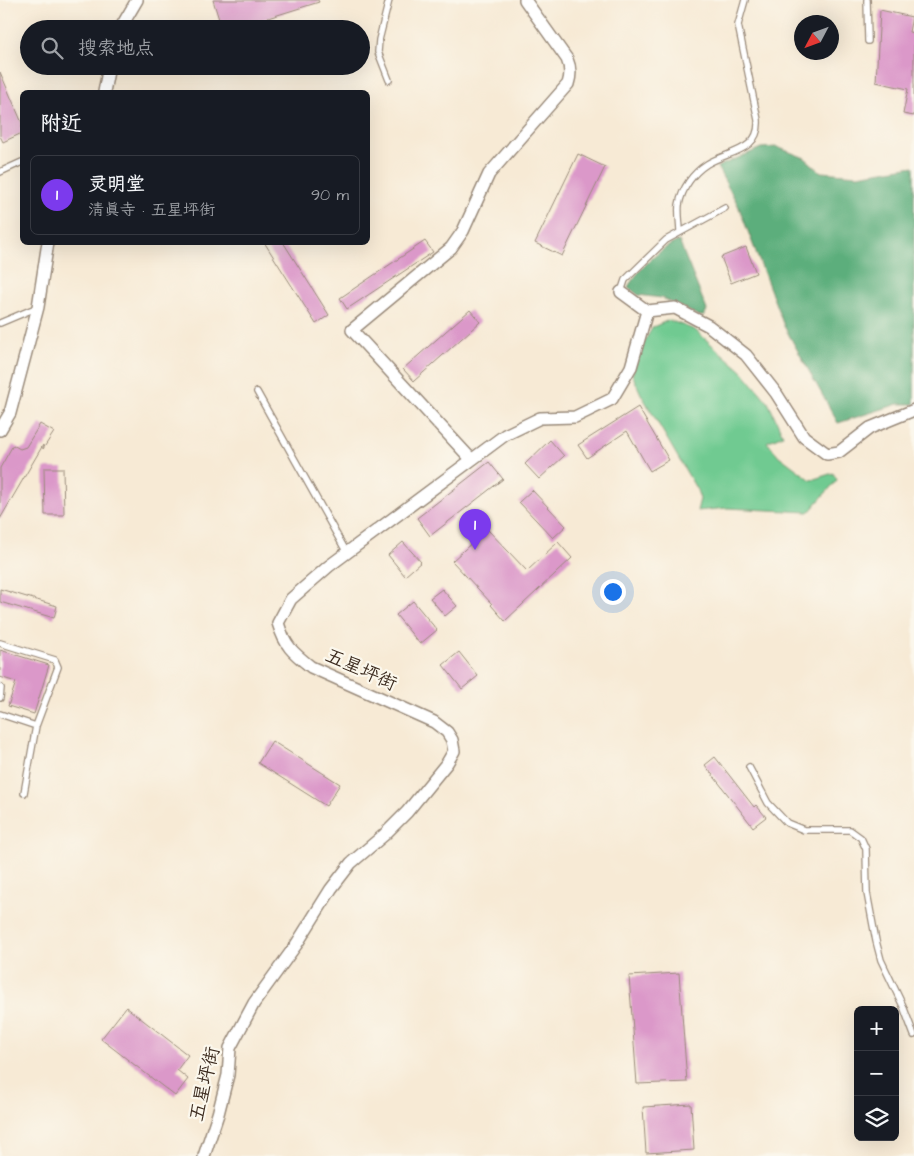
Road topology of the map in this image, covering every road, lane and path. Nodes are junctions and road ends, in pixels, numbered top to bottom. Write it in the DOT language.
graph roads {
  1 [pos="137,0"];
  2 [pos="389,0"];
  3 [pos="525,0"];
  4 [pos="746,0"];
  5 [pos="867,0"];
  6 [pos="125,20"];
  7 [pos="868,41"];
  8 [pos="107,75"];
  9 [pos="389,80"];
  10 [pos="104,90"];
  11 [pos="20,163"];
  12 [pos="0,172"];
  13 [pos="725,208"];
  14 [pos="680,232"];
  15 [pos="48,245"];
  16 [pos="621,292"];
  17 [pos="38,307"];
  18 [pos="647,312"];
  19 [pos="0,323"];
  20 [pos="258,392"];
  21 [pos="914,410"];
  22 [pos="0,430"];
  23 [pos="471,459"];
  24 [pos="347,553"];
  25 [pos="0,643"];
  26 [pos="0,687"];
  27 [pos="0,698"];
  28 [pos="0,714"];
  29 [pos="36,726"];
  30 [pos="749,767"];
  31 [pos="24,793"];
  32 [pos="914,1035"];
  33 [pos="204,1156"];
  1 -- 6 [label="street"];
  2 -- 9 [label="lane"];
  3 -- 23 [label="street"];
  4 -- 14 [label="lane"];
  5 -- 7 [label="lane"];
  8 -- 10 [label="street"];
  11 -- 12 [label="lane"];
  13 -- 14 [label="lane"];
  14 -- 16 [label="lane"];
  15 -- 17 [label="street"];
  16 -- 18 [label="street"];
  17 -- 19 [label="lane"];
  17 -- 22 [label="street"];
  18 -- 21 [label="street"];
  18 -- 23 [label="street, 五星坪街"];
  20 -- 24 [label="lane"];
  23 -- 24 [label="street, 五星坪街"];
  24 -- 33 [label="street, 五星坪街"];
  25 -- 29 [label="lane"];
  26 -- 27 [label="lane"];
  28 -- 29 [label="lane"];
  29 -- 31 [label="lane"];
  30 -- 32 [label="lane"];
}
